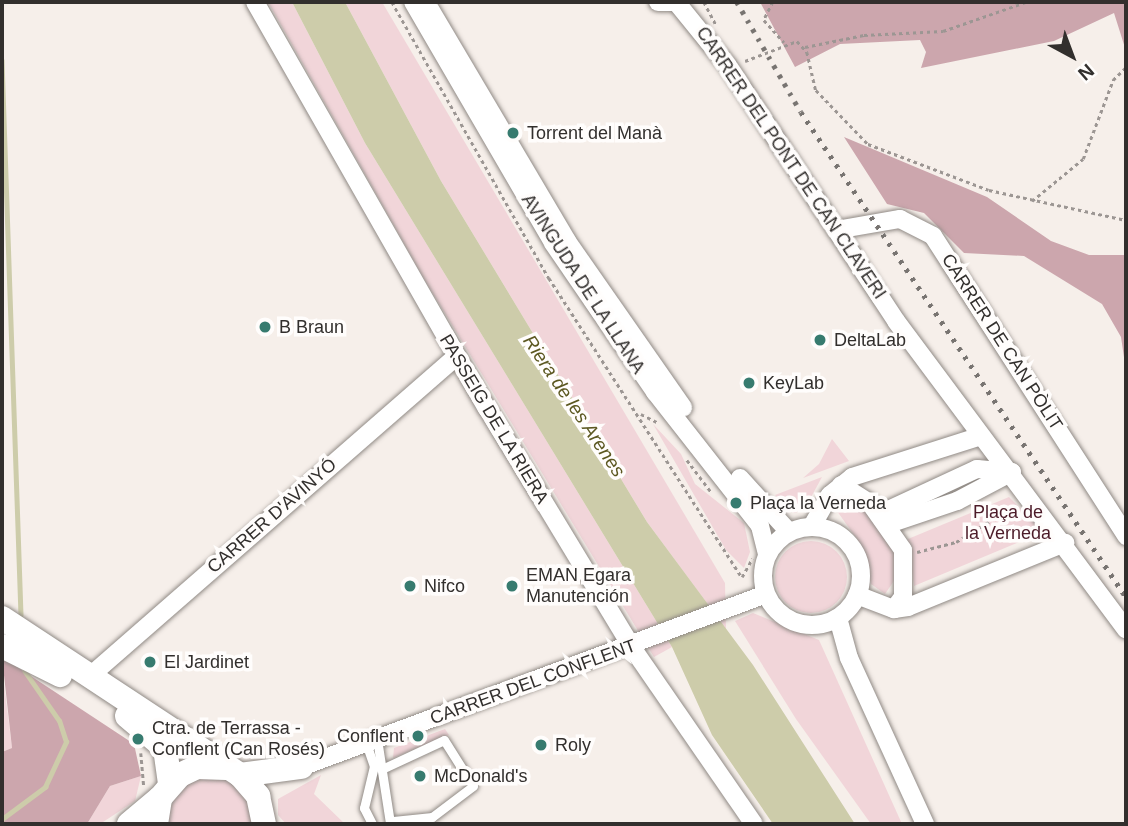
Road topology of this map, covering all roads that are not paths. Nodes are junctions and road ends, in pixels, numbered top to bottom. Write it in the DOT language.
graph roads {
  1 [pos="255,2"];
  2 [pos="413,2"];
  3 [pos="426,2"];
  4 [pos="658,2"];
  5 [pos="678,2"];
  6 [pos="836,230"];
  7 [pos="456,357"];
  8 [pos="981,436"];
  9 [pos="1012,472"];
  10 [pos="841,485"];
  11 [pos="885,519"];
  12 [pos="812,526"];
  13 [pos="789,532"];
  14 [pos="1126,537"];
  15 [pos="1065,543"];
  16 [pos="767,554"];
  17 [pos="765,594"];
  18 [pos="857,595"];
  19 [pos="894,609"];
  20 [pos="2,618"];
  21 [pos="830,622"];
  22 [pos="1126,630"];
  23 [pos="7,636"];
  24 [pos="639,643"];
  25 [pos="90,676"];
  26 [pos="372,741"];
  27 [pos="301,767"];
  28 [pos="384,768"];
  29 [pos="233,771"];
  30 [pos="158,792"];
  31 [pos="265,818"];
  32 [pos="391,823"];
  33 [pos="129,824"];
  34 [pos="156,824"];
  35 [pos="372,824"];
  36 [pos="754,824"];
  37 [pos="925,824"];
  1 -- 7 [label="street, PASSEIG DE LA RIERA"];
  2 -- 16 [label="street, AVINGUDA DE LA LLANA"];
  3 -- 13 [label="street, AVINGUDA DE LA LLANA"];
  4 -- 5 [label="street"];
  5 -- 6 [label="street, CARRER DEL PONT DE CAN CLAVERI"];
  6 -- 8 [label="street, CARRER DEL PONT DE CAN CLAVERI"];
  6 -- 14 [label="street, CARRER DE CAN PÒLIT"];
  7 -- 24 [label="street, PASSEIG DE LA RIERA"];
  7 -- 25 [label="street, CARRER D'AVINYÓ"];
  8 -- 9 [label="street, CARRER DEL PONT DE CAN CLAVERI"];
  8 -- 10 [label="street"];
  9 -- 11 [label="street"];
  9 -- 15 [label="street, CARRER DEL PONT DE CAN CLAVERI"];
  10 -- 11 [label="street"];
  10 -- 12 [label="street"];
  11 -- 19 [label="street"];
  12 -- 13 [label="street"];
  12 -- 18 [label="street"];
  13 -- 16 [label="street"];
  15 -- 19 [label="street"];
  15 -- 22 [label="street, CARRER DEL PONT DE CAN CLAVERI"];
  16 -- 17 [label="street"];
  17 -- 21 [label="street"];
  17 -- 24 [label="street, CARRER DEL CONFLENT"];
  18 -- 19 [label="street"];
  18 -- 21 [label="street"];
  20 -- 23 [label="main road"];
  21 -- 37 [label="street"];
  23 -- 25 [label="main road"];
  23 -- 30 [label="main road"];
  24 -- 26 [label="street, CARRER DEL CONFLENT"];
  24 -- 36 [label="street, PASSEIG DE LA RIERA"];
  25 -- 29 [label="main road"];
  26 -- 27 [label="street, CARRER DEL CONFLENT"];
  26 -- 28 [label="lane"];
  26 -- 35 [label="lane"];
  27 -- 29 [label="main road"];
  27 -- 31 [label="main road"];
  28 -- 32 [label="lane"];
  28 -- 32 [label="lane"];
  29 -- 30 [label="main road"];
  29 -- 31 [label="main road"];
  30 -- 33 [label="main road"];
  30 -- 34 [label="main road"];
}
